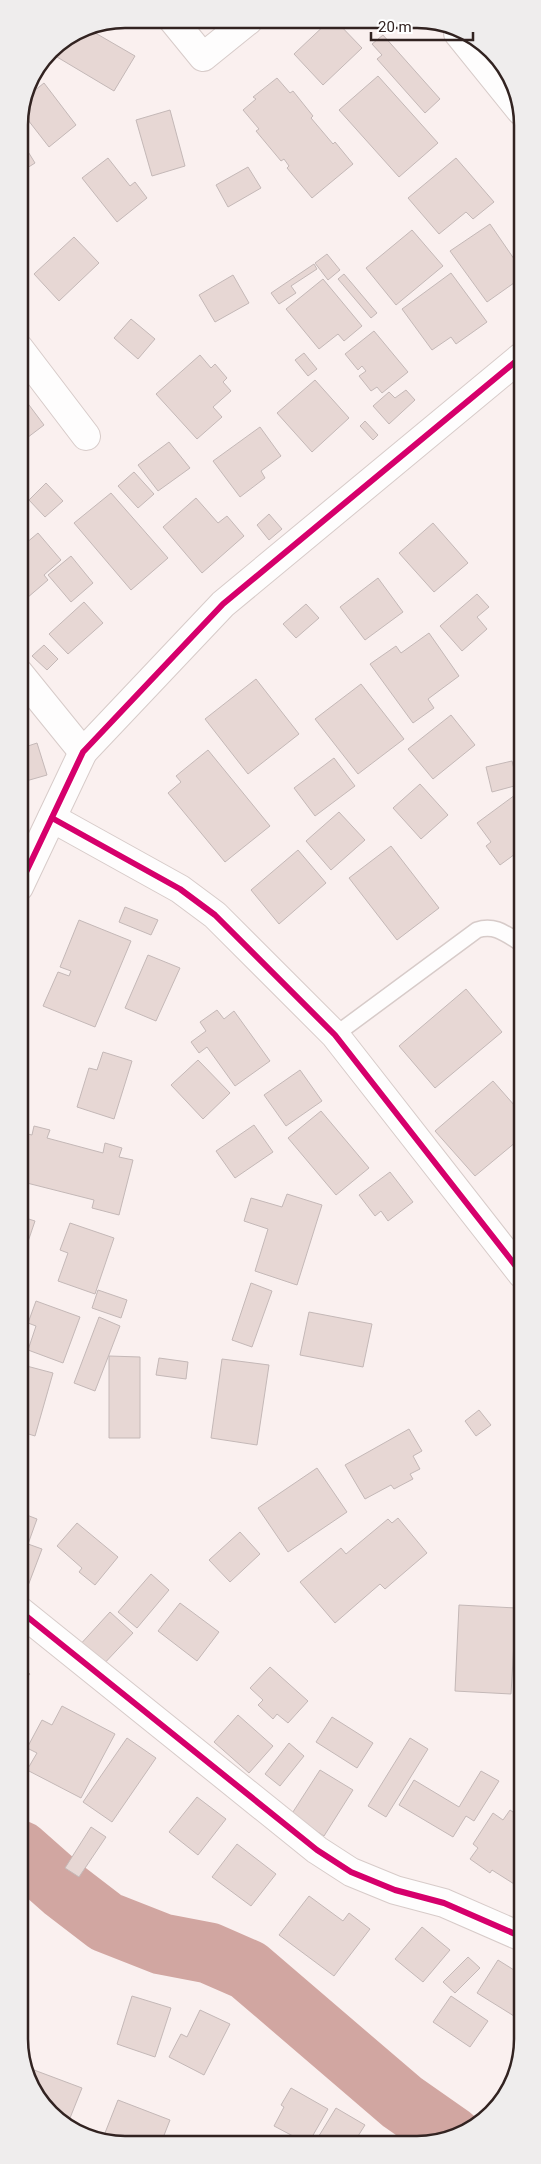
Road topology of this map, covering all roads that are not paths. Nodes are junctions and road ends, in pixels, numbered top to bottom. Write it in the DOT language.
graph roads {
  1 [pos="179,28"];
  2 [pos="239,28"];
  3 [pos="464,41"];
  4 [pos="509,96"];
  5 [pos="28,360"];
  6 [pos="514,363"];
  7 [pos="86,436"];
  8 [pos="28,684"];
  9 [pos="82,752"];
  10 [pos="52,818"];
  11 [pos="28,868"];
  12 [pos="514,939"];
  13 [pos="335,1035"];
  14 [pos="513,1263"];
  15 [pos="28,1617"];
  16 [pos="513,1933"];
  1 -- 2 [label="street"];
  3 -- 4 [label="street"];
  5 -- 7 [label="street"];
  6 -- 9 [label="street"];
  8 -- 9 [label="street"];
  9 -- 10 [label="street"];
  10 -- 11 [label="street"];
  10 -- 13 [label="street"];
  12 -- 13 [label="lane"];
  13 -- 14 [label="street"];
  15 -- 16 [label="street"];
}
